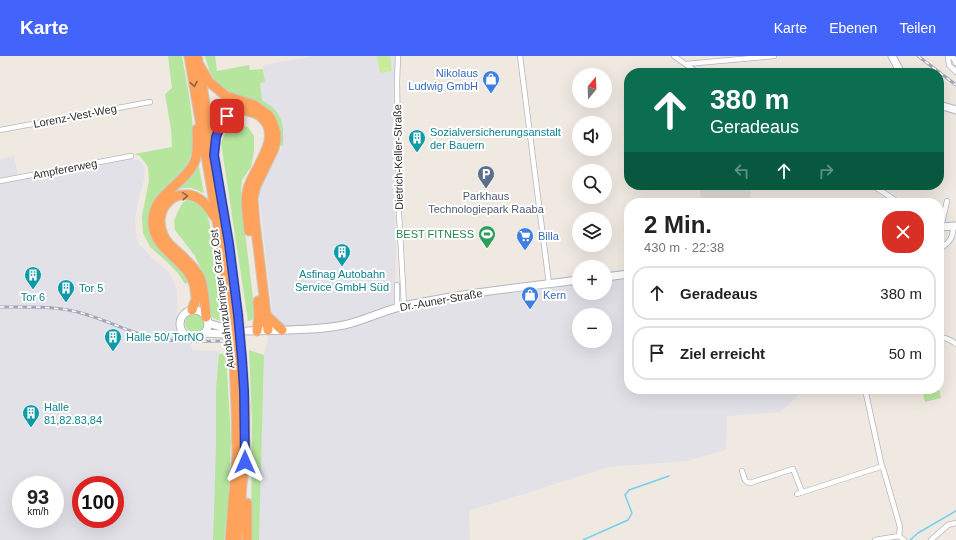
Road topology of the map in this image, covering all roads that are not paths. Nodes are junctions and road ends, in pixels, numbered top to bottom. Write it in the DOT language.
graph roads {
  1 [pos="189,56"];
  2 [pos="398,56"];
  3 [pos="520,56"];
  4 [pos="674,56"];
  5 [pos="774,56"];
  6 [pos="892,56"];
  7 [pos="948,56"];
  8 [pos="952,56"];
  9 [pos="198,60"];
  10 [pos="956,63"];
  11 [pos="686,64"];
  12 [pos="691,68"];
  13 [pos="898,68"];
  14 [pos="956,72"];
  15 [pos="150,102"];
  16 [pos="944,106"];
  17 [pos="956,110"];
  18 [pos="198,112"];
  19 [pos="0,130"];
  20 [pos="214,155"];
  21 [pos="131,156"];
  22 [pos="0,181"];
  23 [pos="879,190"];
  24 [pos="890,198"];
  25 [pos="947,201"];
  26 [pos="944,214"];
  27 [pos="216,219"];
  28 [pos="955,226"];
  29 [pos="944,227"];
  30 [pos="944,246"];
  31 [pos="624,275"];
  32 [pos="612,276"];
  33 [pos="572,281"];
  34 [pos="549,284"];
  35 [pos="397,285"];
  36 [pos="401,306"];
  37 [pos="192,310"];
  38 [pos="234,315"];
  39 [pos="266,315"];
  40 [pos="207,320"];
  41 [pos="268,330"];
  42 [pos="282,330"];
  43 [pos="247,331"];
  44 [pos="257,331"];
  45 [pos="204,333"];
  46 [pos="944,338"];
  47 [pos="956,344"];
  48 [pos="238,360"];
  49 [pos="866,394"];
  50 [pos="245,462"];
  51 [pos="882,467"];
  52 [pos="742,470"];
  53 [pos="802,492"];
  54 [pos="797,494"];
  55 [pos="956,523"];
  56 [pos="902,538"];
  57 [pos="230,540"];
  58 [pos="237,540"];
  59 [pos="247,540"];
  60 [pos="876,540"];
  61 [pos="931,540"];
  1 -- 18 [label="highway, Autobahnzubringer Graz Ost, one-way"];
  2 -- 36 [label="street, Dietrich-Keller-Straße"];
  3 -- 34 [label="street"];
  4 -- 11 [label="street"];
  5 -- 11 [label="street"];
  6 -- 13 [label="main road"];
  7 -- 14 [label="street"];
  8 -- 10 [label="street"];
  9 -- 20 [label="highway, Autobahnzubringer Graz Ost"];
  9 -- 39 [label="highway"];
  11 -- 12 [label="street"];
  15 -- 19 [label="street, Lorenz-Vest-Weg"];
  16 -- 17 [label="main road"];
  18 -- 27 [label="highway, Autobahnzubringer Graz Ost"];
  18 -- 37 [label="highway"];
  20 -- 38 [label="highway, Autobahnzubringer Graz Ost"];
  20 -- 44 [label="highway"];
  21 -- 22 [label="street, Ampfererweg"];
  23 -- 24 [label="street"];
  25 -- 26 [label="street"];
  27 -- 38 [label="highway, Autobahnzubringer Graz Ost"];
  40 -- 27 [label="highway, one-way"];
  28 -- 29 [label="main road"];
  28 -- 30 [label="street"];
  31 -- 32 [label="main road"];
  33 -- 34 [label="main road, Dr.-Auner-Straße"];
  34 -- 36 [label="main road, Dr.-Auner-Straße"];
  35 -- 36 [label="street"];
  36 -- 42 [label="main road, Dr.-Auner-Straße"];
  37 -- 40 [label="main road"];
  37 -- 45 [label="main road"];
  38 -- 48 [label="highway, Autobahnzubringer Graz Ost, bridge"];
  39 -- 41 [label="highway"];
  39 -- 42 [label="highway"];
  40 -- 45 [label="main road"];
  40 -- 45 [label="main road"];
  41 -- 42 [label="main road, Dr.-Auner-Straße"];
  41 -- 44 [label="main road, Dr.-Auner-Straße"];
  43 -- 44 [label="main road, Dr.-Auner-Straße"];
  46 -- 47 [label="street"];
  48 -- 50 [label="highway, Autobahnzubringer Graz Ost"];
  48 -- 57 [label="highway, Autobahnzubringer Graz Ost"];
  49 -- 51 [label="street"];
  50 -- 58 [label="highway, Autobahnzubringer Graz Ost"];
  50 -- 59 [label="highway"];
  51 -- 53 [label="street"];
  51 -- 56 [label="street"];
  52 -- 53 [label="street"];
  53 -- 54 [label="street"];
  55 -- 61 [label="street"];
  56 -- 60 [label="street"];
}
